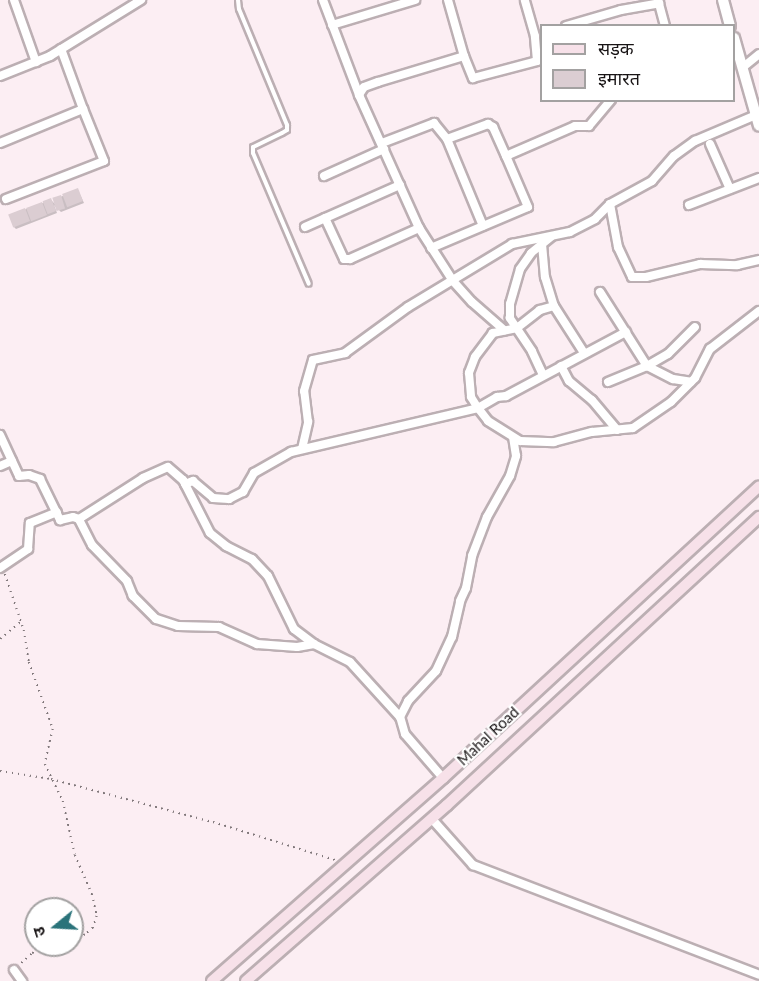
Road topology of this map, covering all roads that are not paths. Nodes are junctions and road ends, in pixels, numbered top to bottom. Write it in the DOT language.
graph roads {
  1 [pos="14,0"];
  2 [pos="141,0"];
  3 [pos="238,0"];
  4 [pos="323,0"];
  5 [pos="415,0"];
  6 [pos="448,0"];
  7 [pos="525,0"];
  8 [pos="723,0"];
  9 [pos="659,2"];
  10 [pos="573,24"];
  11 [pos="664,24"];
  12 [pos="729,24"];
  13 [pos="332,25"];
  14 [pos="538,35"];
  15 [pos="61,50"];
  16 [pos="759,54"];
  17 [pos="464,56"];
  18 [pos="736,57"];
  19 [pos="36,62"];
  20 [pos="742,68"];
  21 [pos="0,76"];
  22 [pos="359,95"];
  23 [pos="609,102"];
  24 [pos="82,109"];
  25 [pos="758,121"];
  26 [pos="447,139"];
  27 [pos="0,143"];
  28 [pos="710,144"];
  29 [pos="383,146"];
  30 [pos="506,156"];
  31 [pos="324,176"];
  32 [pos="759,178"];
  33 [pos="400,185"];
  34 [pos="730,189"];
  35 [pos="6,199"];
  36 [pos="610,204"];
  37 [pos="689,205"];
  38 [pos="326,218"];
  39 [pos="483,226"];
  40 [pos="305,227"];
  41 [pos="418,228"];
  42 [pos="553,235"];
  43 [pos="542,244"];
  44 [pos="431,248"];
  45 [pos="759,260"];
  46 [pos="453,281"];
  47 [pos="309,284"];
  48 [pos="600,292"];
  49 [pos="554,306"];
  50 [pos="759,310"];
  51 [pos="695,327"];
  52 [pos="517,328"];
  53 [pos="504,330"];
  54 [pos="626,332"];
  55 [pos="584,353"];
  56 [pos="561,366"];
  57 [pos="647,366"];
  58 [pos="543,375"];
  59 [pos="608,382"];
  60 [pos="691,382"];
  61 [pos="478,408"];
  62 [pos="617,430"];
  63 [pos="0,435"];
  64 [pos="513,438"];
  65 [pos="302,449"];
  66 [pos="12,460"];
  67 [pos="0,466"];
  68 [pos="185,484"];
  69 [pos="759,486"];
  70 [pos="57,512"];
  71 [pos="759,517"];
  72 [pos="80,519"];
  73 [pos="2,567"];
  74 [pos="314,644"];
  75 [pos="399,717"];
  76 [pos="443,778"];
  77 [pos="432,819"];
  78 [pos="14,970"];
  79 [pos="759,975"];
  80 [pos="22,981"];
  81 [pos="212,981"];
  82 [pos="246,981"];
  1 -- 19 [label="street"];
  2 -- 15 [label="street"];
  3 -- 47 [label="lane"];
  4 -- 13 [label="street"];
  5 -- 13 [label="street"];
  6 -- 17 [label="street"];
  7 -- 14 [label="street"];
  8 -- 12 [label="street"];
  9 -- 10 [label="street"];
  9 -- 11 [label="street"];
  13 -- 22 [label="street"];
  14 -- 17 [label="street"];
  15 -- 19 [label="street"];
  15 -- 24 [label="street"];
  16 -- 20 [label="street"];
  17 -- 22 [label="street"];
  18 -- 20 [label="street"];
  19 -- 21 [label="street"];
  20 -- 25 [label="street"];
  22 -- 29 [label="street"];
  23 -- 30 [label="street"];
  24 -- 27 [label="street"];
  24 -- 35 [label="street"];
  25 -- 36 [label="street"];
  26 -- 29 [label="street"];
  26 -- 30 [label="street"];
  26 -- 39 [label="street"];
  28 -- 34 [label="street"];
  29 -- 31 [label="street"];
  29 -- 33 [label="street"];
  30 -- 39 [label="street"];
  32 -- 34 [label="street"];
  33 -- 38 [label="street"];
  33 -- 41 [label="street"];
  34 -- 37 [label="street"];
  36 -- 42 [label="street"];
  36 -- 45 [label="street"];
  38 -- 40 [label="street"];
  38 -- 41 [label="street"];
  39 -- 44 [label="street"];
  41 -- 44 [label="street"];
  42 -- 43 [label="street"];
  42 -- 46 [label="street"];
  43 -- 49 [label="street"];
  43 -- 52 [label="street"];
  44 -- 46 [label="street"];
  46 -- 53 [label="street"];
  46 -- 65 [label="street"];
  48 -- 54 [label="street"];
  49 -- 52 [label="street"];
  49 -- 55 [label="street"];
  50 -- 60 [label="street"];
  51 -- 57 [label="street"];
  52 -- 53 [label="street"];
  52 -- 58 [label="street"];
  53 -- 61 [label="street"];
  54 -- 55 [label="street"];
  54 -- 57 [label="street"];
  55 -- 56 [label="street"];
  56 -- 58 [label="street"];
  56 -- 62 [label="street"];
  57 -- 59 [label="street"];
  57 -- 60 [label="street"];
  58 -- 61 [label="street"];
  60 -- 62 [label="street"];
  61 -- 64 [label="street"];
  61 -- 65 [label="street"];
  62 -- 64 [label="street"];
  63 -- 66 [label="street"];
  64 -- 75 [label="street"];
  65 -- 68 [label="street"];
  66 -- 67 [label="street"];
  66 -- 70 [label="street"];
  68 -- 72 [label="street"];
  68 -- 74 [label="street"];
  69 -- 76 [label="main road, Mahal Road"];
  70 -- 72 [label="street"];
  70 -- 73 [label="street"];
  71 -- 77 [label="main road, Mahal Road"];
  72 -- 74 [label="street"];
  74 -- 75 [label="street"];
  75 -- 76 [label="street"];
  76 -- 81 [label="main road, Mahal Road"];
  77 -- 79 [label="street"];
  77 -- 82 [label="main road, Mahal Road"];
  78 -- 80 [label="street"];
}
